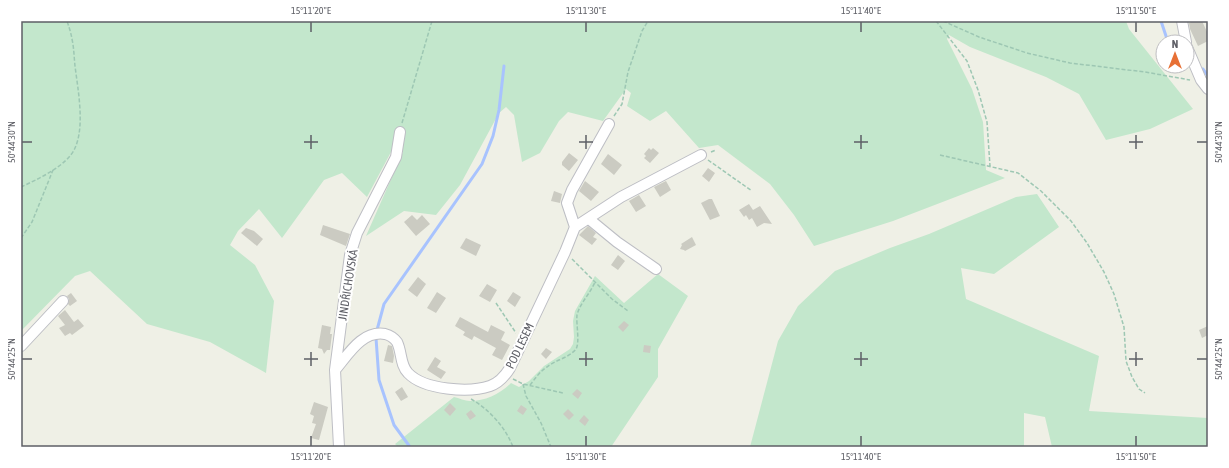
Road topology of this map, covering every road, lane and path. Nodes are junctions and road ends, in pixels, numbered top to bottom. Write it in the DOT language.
graph roads {
  1 [pos="67,21"];
  2 [pos="432,21"];
  3 [pos="648,21"];
  4 [pos="936,21"];
  5 [pos="943,21"];
  6 [pos="1182,21"];
  7 [pos="1184,34"];
  8 [pos="1195,67"];
  9 [pos="1200,77"];
  10 [pos="1208,89"];
  11 [pos="609,124"];
  12 [pos="400,132"];
  13 [pos="701,155"];
  14 [pos="940,155"];
  15 [pos="990,166"];
  16 [pos="53,170"];
  17 [pos="21,187"];
  18 [pos="752,191"];
  19 [pos="589,219"];
  20 [pos="575,227"];
  21 [pos="21,238"];
  22 [pos="565,252"];
  23 [pos="656,269"];
  24 [pos="595,282"];
  25 [pos="63,301"];
  26 [pos="496,304"];
  27 [pos="628,311"];
  28 [pos="522,341"];
  29 [pos="21,346"];
  30 [pos="336,370"];
  31 [pos="530,385"];
  32 [pos="563,393"];
  33 [pos="1145,393"];
  34 [pos="466,397"];
  35 [pos="338,447"];
  36 [pos="513,447"];
  37 [pos="551,447"];
  1 -- 16 [label="path"];
  2 -- 12 [label="path"];
  3 -- 11 [label="path"];
  4 -- 15 [label="path"];
  5 -- 9 [label="path"];
  6 -- 7 [label="street"];
  8 -- 9 [label="street"];
  9 -- 10 [label="street"];
  11 -- 20 [label="street"];
  12 -- 30 [label="street, JINDŘICHOVSKÁ"];
  13 -- 18 [label="path"];
  13 -- 19 [label="street"];
  14 -- 15 [label="path"];
  15 -- 33 [label="path"];
  16 -- 17 [label="path"];
  16 -- 21 [label="path"];
  19 -- 20 [label="street"];
  19 -- 23 [label="street"];
  20 -- 22 [label="street, POD LESEM"];
  22 -- 24 [label="path"];
  22 -- 28 [label="street, POD LESEM"];
  24 -- 27 [label="path"];
  24 -- 31 [label="path"];
  25 -- 29 [label="street"];
  26 -- 28 [label="path"];
  28 -- 30 [label="street, POD LESEM"];
  30 -- 35 [label="street, JINDŘICHOVSKÁ"];
  31 -- 32 [label="path"];
  31 -- 37 [label="path"];
  34 -- 36 [label="path"];
}
